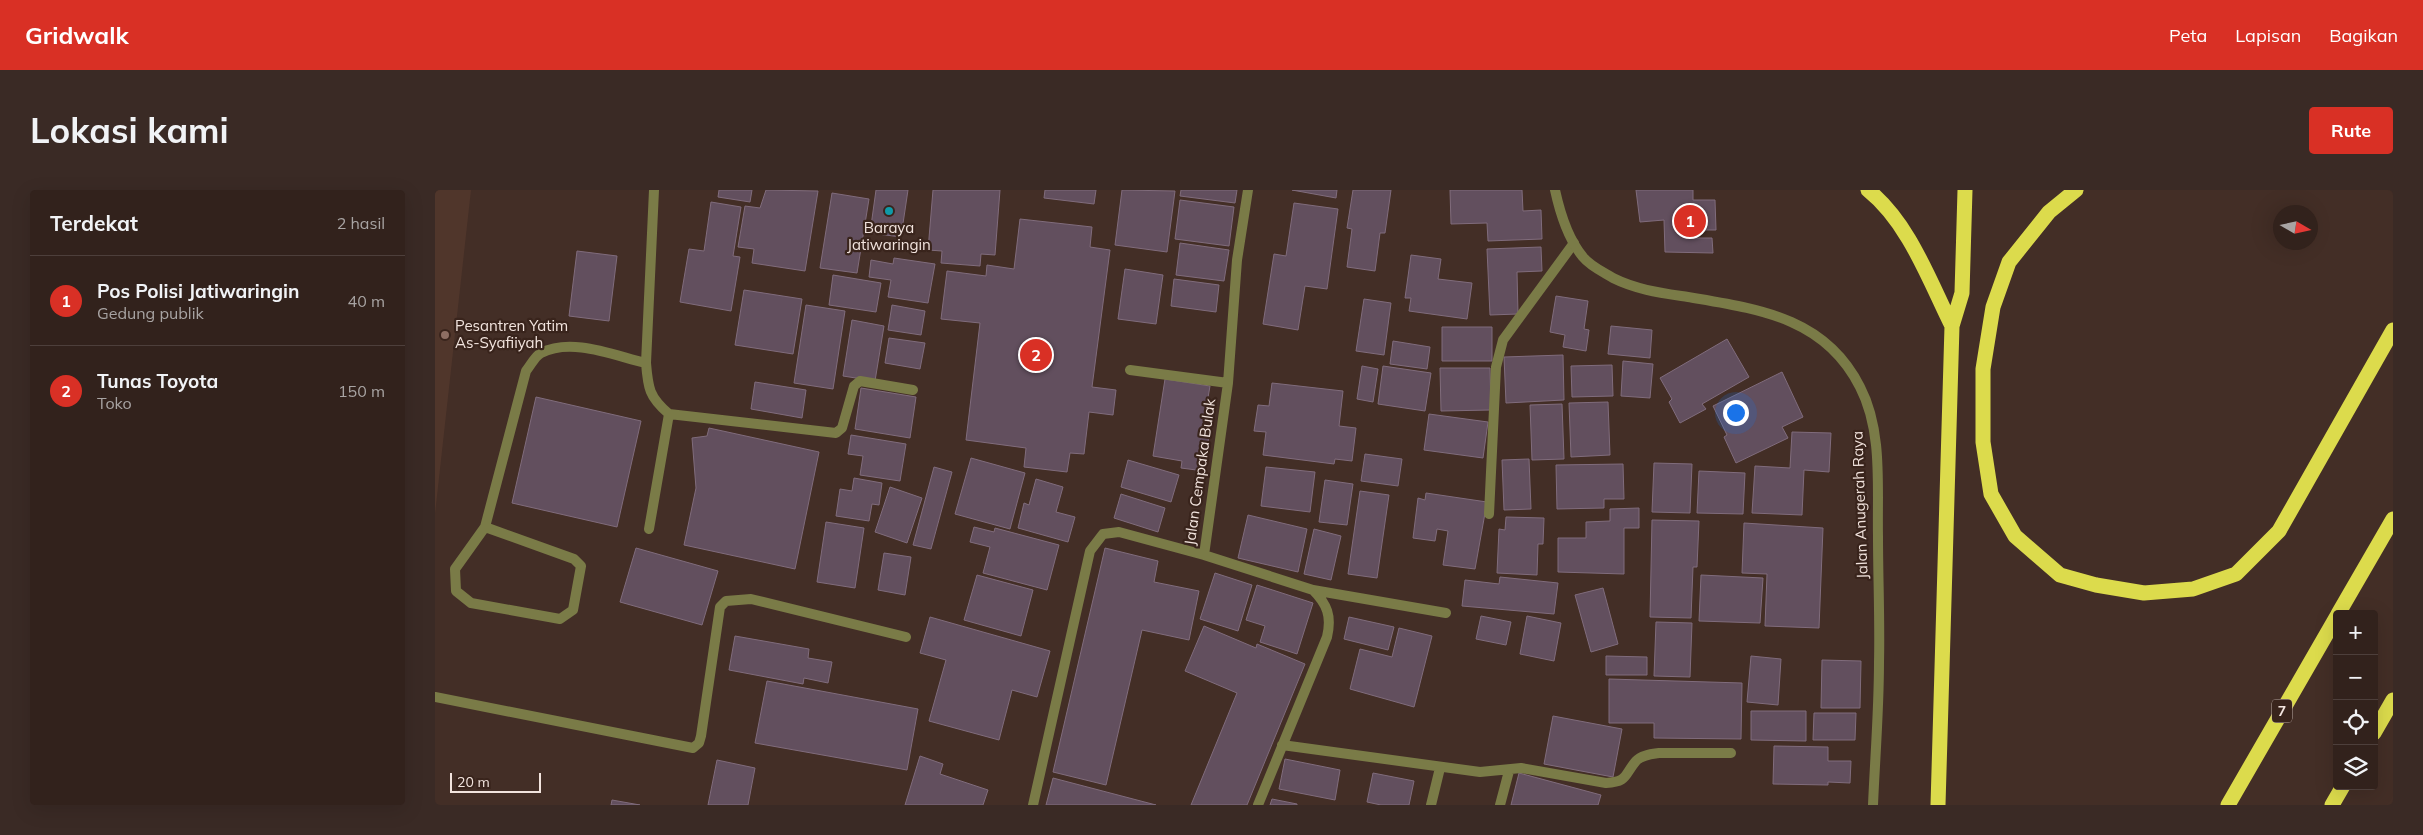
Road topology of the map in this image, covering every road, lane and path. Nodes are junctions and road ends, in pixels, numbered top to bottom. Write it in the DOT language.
graph roads {
  1 [pos="654,190"];
  2 [pos="1248,190"];
  3 [pos="1555,190"];
  4 [pos="1868,190"];
  5 [pos="1965,190"];
  6 [pos="2076,190"];
  7 [pos="1574,244"];
  8 [pos="1952,326"];
  9 [pos="2393,330"];
  10 [pos="646,363"];
  11 [pos="1130,370"];
  12 [pos="1228,383"];
  13 [pos="913,390"];
  14 [pos="669,414"];
  15 [pos="1489,514"];
  16 [pos="2393,519"];
  17 [pos="485,527"];
  18 [pos="649,529"];
  19 [pos="1204,555"];
  20 [pos="1313,590"];
  21 [pos="2340,610"];
  22 [pos="1446,613"];
  23 [pos="2333,622"];
  24 [pos="906,637"];
  25 [pos="435,697"];
  26 [pos="2393,700"];
  27 [pos="2378,726"];
  28 [pos="1282,745"];
  29 [pos="1731,753"];
  30 [pos="1440,768"];
  31 [pos="1509,771"];
  32 [pos="2341,790"];
  33 [pos="1033,805"];
  34 [pos="1258,805"];
  35 [pos="1431,805"];
  36 [pos="1500,805"];
  37 [pos="1873,805"];
  38 [pos="1939,805"];
  39 [pos="2228,805"];
  40 [pos="2332,805"];
  1 -- 10 [label="street"];
  2 -- 12 [label="street, Jalan Cempaka Bulak"];
  3 -- 7 [label="street, Jalan Anugerah Raya"];
  4 -- 8 [label="highway"];
  5 -- 8 [label="highway"];
  6 -- 9 [label="highway"];
  7 -- 15 [label="street"];
  7 -- 37 [label="street, Jalan Anugerah Raya"];
  8 -- 38 [label="highway"];
  10 -- 14 [label="street"];
  10 -- 17 [label="street"];
  11 -- 12 [label="street"];
  12 -- 19 [label="street, Jalan Cempaka Bulak"];
  13 -- 14 [label="street"];
  14 -- 18 [label="street"];
  16 -- 21 [label="highway, 7"];
  17 -- 17 [label="street"];
  19 -- 20 [label="street"];
  19 -- 33 [label="street, Jalan Cempaka Bulak"];
  20 -- 22 [label="street"];
  20 -- 28 [label="street"];
  23 -- 39 [label="highway, 7"];
  24 -- 25 [label="street"];
  26 -- 27 [label="highway"];
  28 -- 30 [label="street"];
  28 -- 34 [label="street"];
  29 -- 31 [label="street"];
  30 -- 31 [label="street"];
  30 -- 35 [label="street"];
  31 -- 36 [label="street"];
  32 -- 40 [label="highway"];
}
